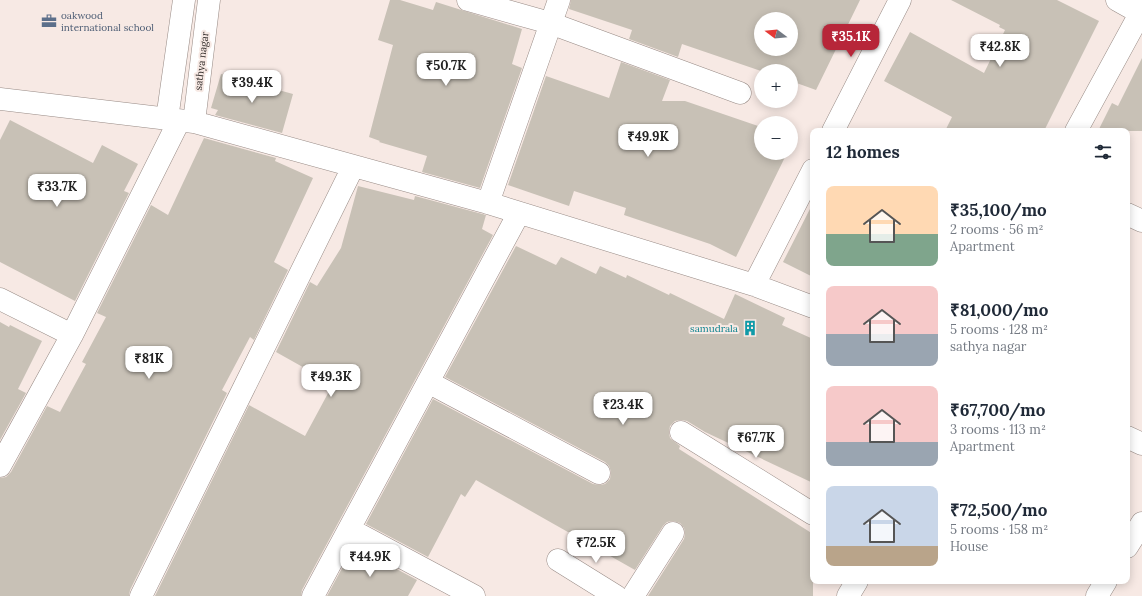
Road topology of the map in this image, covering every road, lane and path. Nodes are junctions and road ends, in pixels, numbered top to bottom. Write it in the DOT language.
graph roads {
  1 [pos="184,0"];
  2 [pos="209,0"];
  3 [pos="468,0"];
  4 [pos="559,0"];
  5 [pos="900,0"];
  6 [pos="1117,0"];
  7 [pos="1141,12"];
  8 [pos="550,23"];
  9 [pos="740,93"];
  10 [pos="0,99"];
  11 [pos="180,121"];
  12 [pos="835,128"];
  13 [pos="1078,128"];
  14 [pos="353,167"];
  15 [pos="810,176"];
  16 [pos="488,203"];
  17 [pos="518,213"];
  18 [pos="1130,215"];
  19 [pos="1142,221"];
  20 [pos="754,285"];
  21 [pos="0,299"];
  22 [pos="810,306"];
  23 [pos="72,335"];
  24 [pos="428,382"];
  25 [pos="681,432"];
  26 [pos="1130,438"];
  27 [pos="1142,444"];
  28 [pos="0,466"];
  29 [pos="600,473"];
  30 [pos="810,512"];
  31 [pos="1142,523"];
  32 [pos="349,530"];
  33 [pos="673,533"];
  34 [pos="1130,542"];
  35 [pos="558,560"];
  36 [pos="855,584"];
  37 [pos="1104,584"];
  38 [pos="140,596"];
  39 [pos="313,596"];
  40 [pos="474,596"];
  41 [pos="616,596"];
  42 [pos="632,596"];
  43 [pos="848,596"];
  44 [pos="1097,596"];
  1 -- 11 [label="street"];
  2 -- 11 [label="street, sathya nagar"];
  3 -- 8 [label="street"];
  4 -- 8 [label="street"];
  5 -- 12 [label="street"];
  6 -- 7 [label="street"];
  7 -- 13 [label="street"];
  8 -- 9 [label="street"];
  8 -- 16 [label="street"];
  10 -- 11 [label="street"];
  11 -- 14 [label="street"];
  11 -- 23 [label="street"];
  14 -- 16 [label="street"];
  14 -- 38 [label="street"];
  15 -- 20 [label="street"];
  16 -- 17 [label="street"];
  17 -- 20 [label="street"];
  17 -- 24 [label="street"];
  18 -- 19 [label="street"];
  20 -- 22 [label="street"];
  21 -- 23 [label="street"];
  23 -- 28 [label="street"];
  24 -- 29 [label="street"];
  24 -- 32 [label="street"];
  25 -- 30 [label="street"];
  26 -- 27 [label="street"];
  31 -- 34 [label="street"];
  32 -- 39 [label="street"];
  32 -- 40 [label="street"];
  33 -- 42 [label="street"];
  35 -- 41 [label="street"];
  36 -- 43 [label="street"];
  37 -- 44 [label="street"];
}
